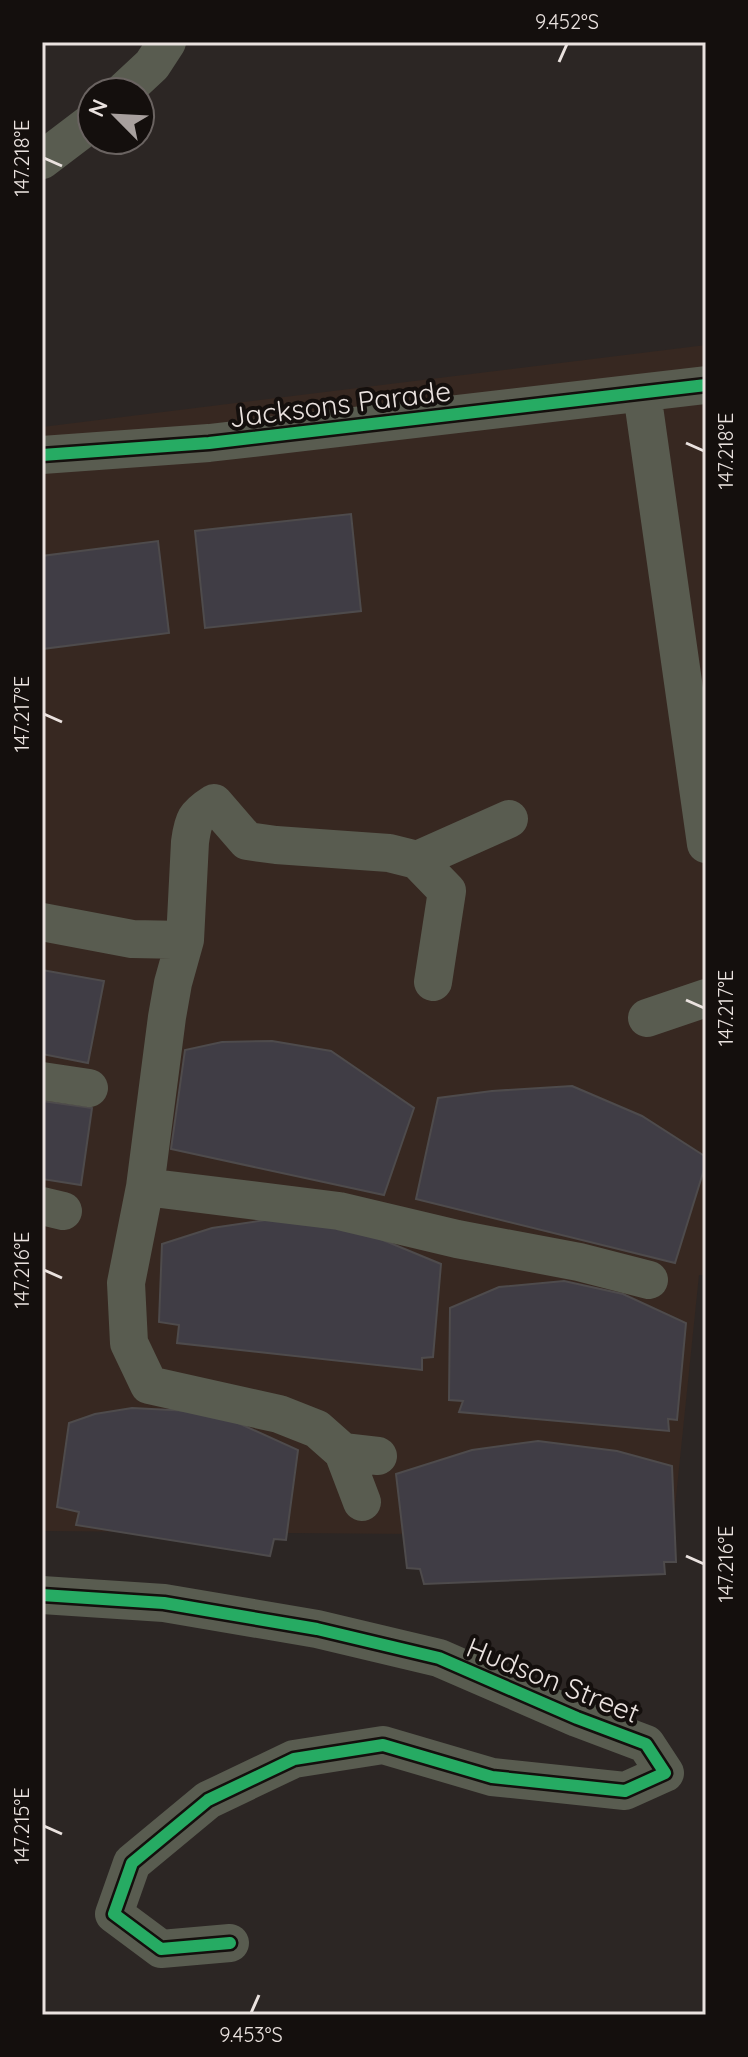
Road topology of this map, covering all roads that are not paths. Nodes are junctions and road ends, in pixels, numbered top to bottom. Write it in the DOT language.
graph roads {
  1 [pos="167,42"];
  2 [pos="140,76"];
  3 [pos="76,134"];
  4 [pos="42,160"];
  5 [pos="706,385"];
  6 [pos="642,393"];
  7 [pos="42,455"];
  8 [pos="509,819"];
  9 [pos="706,844"];
  10 [pos="417,860"];
  11 [pos="42,922"];
  12 [pos="185,940"];
  13 [pos="433,982"];
  14 [pos="706,998"];
  15 [pos="647,1018"];
  16 [pos="42,1081"];
  17 [pos="89,1088"];
  18 [pos="145,1187"];
  19 [pos="649,1280"];
  20 [pos="362,1502"];
  21 [pos="42,1595"];
  22 [pos="230,1943"];
  1 -- 2 [label="street"];
  3 -- 4 [label="street"];
  5 -- 6 [label="street, Jacksons Parade"];
  6 -- 7 [label="street, Jacksons Parade"];
  6 -- 9 [label="street"];
  8 -- 10 [label="street"];
  10 -- 12 [label="street"];
  10 -- 13 [label="street"];
  11 -- 12 [label="street"];
  12 -- 18 [label="street"];
  14 -- 15 [label="street"];
  16 -- 17 [label="street"];
  18 -- 19 [label="street"];
  18 -- 20 [label="street"];
  21 -- 22 [label="street, Hudson Street"];
}
